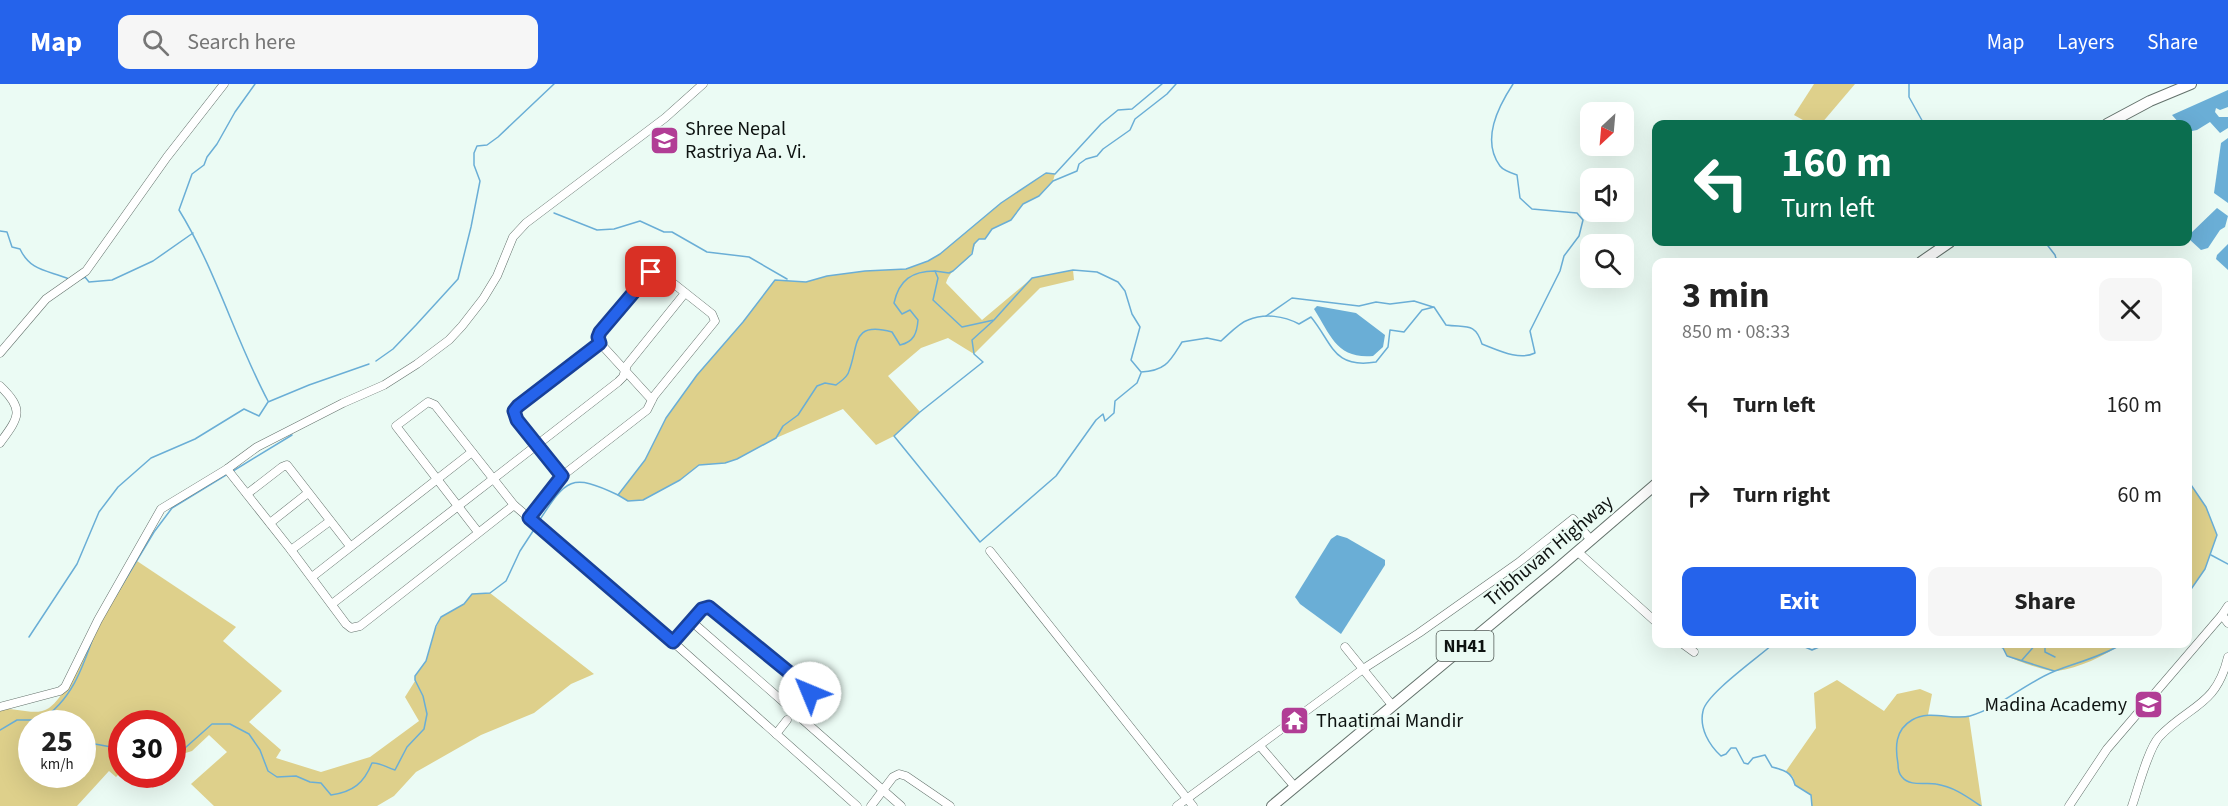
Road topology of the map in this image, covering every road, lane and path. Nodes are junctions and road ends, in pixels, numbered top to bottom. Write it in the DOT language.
graph roads {
  1 [pos="224,84"];
  2 [pos="703,84"];
  3 [pos="2191,84"];
  4 [pos="2114,120"];
  5 [pos="1944,246"];
  6 [pos="1927,258"];
  7 [pos="685,293"];
  8 [pos="600,343"];
  9 [pos="0,353"];
  10 [pos="625,372"];
  11 [pos="0,386"];
  12 [pos="652,400"];
  13 [pos="0,443"];
  14 [pos="537,444"];
  15 [pos="472,452"];
  16 [pos="229,471"];
  17 [pos="562,476"];
  18 [pos="493,479"];
  19 [pos="436,480"];
  20 [pos="1652,487"];
  21 [pos="308,493"];
  22 [pos="247,494"];
  23 [pos="514,505"];
  24 [pos="457,506"];
  25 [pos="330,520"];
  26 [pos="270,523"];
  27 [pos="535,523"];
  28 [pos="478,532"];
  29 [pos="1591,540"];
  30 [pos="350,546"];
  31 [pos="291,550"];
  32 [pos="990,551"];
  33 [pos="1578,552"];
  34 [pos="312,577"];
  35 [pos="332,604"];
  36 [pos="2228,606"];
  37 [pos="2222,615"];
  38 [pos="1652,618"];
  39 [pos="692,621"];
  40 [pos="2228,623"];
  41 [pos="673,642"];
  42 [pos="1345,647"];
  43 [pos="1688,648"];
  44 [pos="1694,652"];
  45 [pos="2228,657"];
  46 [pos="1363,669"];
  47 [pos="2226,670"];
  48 [pos="787,705"];
  49 [pos="801,705"];
  50 [pos="1392,705"];
  51 [pos="0,707"];
  52 [pos="802,719"];
  53 [pos="787,720"];
  54 [pos="776,734"];
  55 [pos="1260,746"];
  56 [pos="1295,787"];
  57 [pos="884,790"];
  58 [pos="1187,799"];
  59 [pos="857,806"];
  60 [pos="871,806"];
  61 [pos="901,806"];
  62 [pos="950,806"];
  63 [pos="1177,806"];
  64 [pos="1193,806"];
  65 [pos="1272,806"];
  66 [pos="2069,806"];
  67 [pos="2132,806"];
  1 -- 9 [label="street"];
  2 -- 16 [label="street"];
  3 -- 4 [label="highway"];
  5 -- 6 [label="highway"];
  7 -- 8 [label="street"];
  7 -- 10 [label="street"];
  7 -- 12 [label="street"];
  8 -- 10 [label="street"];
  8 -- 14 [label="street"];
  10 -- 12 [label="street"];
  10 -- 14 [label="street"];
  11 -- 13 [label="street"];
  12 -- 17 [label="street"];
  14 -- 17 [label="street"];
  14 -- 18 [label="street"];
  15 -- 18 [label="street"];
  15 -- 19 [label="street"];
  15 -- 19 [label="street"];
  16 -- 22 [label="street"];
  16 -- 51 [label="street"];
  17 -- 27 [label="street"];
  18 -- 23 [label="street"];
  18 -- 24 [label="street"];
  19 -- 24 [label="street"];
  19 -- 30 [label="street"];
  20 -- 29 [label="highway, Tribhuvan Highway / NH41"];
  21 -- 22 [label="street"];
  21 -- 25 [label="street"];
  21 -- 26 [label="street"];
  22 -- 26 [label="street"];
  23 -- 27 [label="street"];
  23 -- 28 [label="street"];
  24 -- 28 [label="street"];
  24 -- 35 [label="street"];
  25 -- 30 [label="street"];
  25 -- 31 [label="street"];
  26 -- 31 [label="street"];
  27 -- 41 [label="street"];
  28 -- 35 [label="street"];
  29 -- 33 [label="highway, Tribhuvan Highway / NH41"];
  29 -- 46 [label="street"];
  30 -- 34 [label="street"];
  31 -- 34 [label="street"];
  32 -- 58 [label="street"];
  33 -- 38 [label="street"];
  33 -- 50 [label="highway, Tribhuvan Highway / NH41"];
  34 -- 35 [label="street"];
  36 -- 37 [label="street"];
  37 -- 40 [label="street"];
  37 -- 66 [label="street"];
  39 -- 41 [label="street"];
  39 -- 48 [label="street"];
  39 -- 49 [label="street"];
  41 -- 54 [label="street"];
  42 -- 46 [label="street"];
  43 -- 44 [label="street"];
  45 -- 47 [label="street"];
  46 -- 50 [label="street"];
  46 -- 55 [label="street"];
  47 -- 67 [label="street"];
  48 -- 49 [label="street"];
  48 -- 53 [label="street"];
  49 -- 52 [label="street"];
  50 -- 56 [label="highway, Tribhuvan Highway / NH41"];
  52 -- 53 [label="street"];
  52 -- 57 [label="street"];
  53 -- 54 [label="street"];
  54 -- 59 [label="street"];
  55 -- 56 [label="street"];
  55 -- 58 [label="street"];
  56 -- 65 [label="highway, Tribhuvan Highway / NH41"];
  57 -- 60 [label="street"];
  57 -- 61 [label="street"];
  57 -- 62 [label="street"];
  58 -- 63 [label="street"];
  58 -- 64 [label="street"];
}
